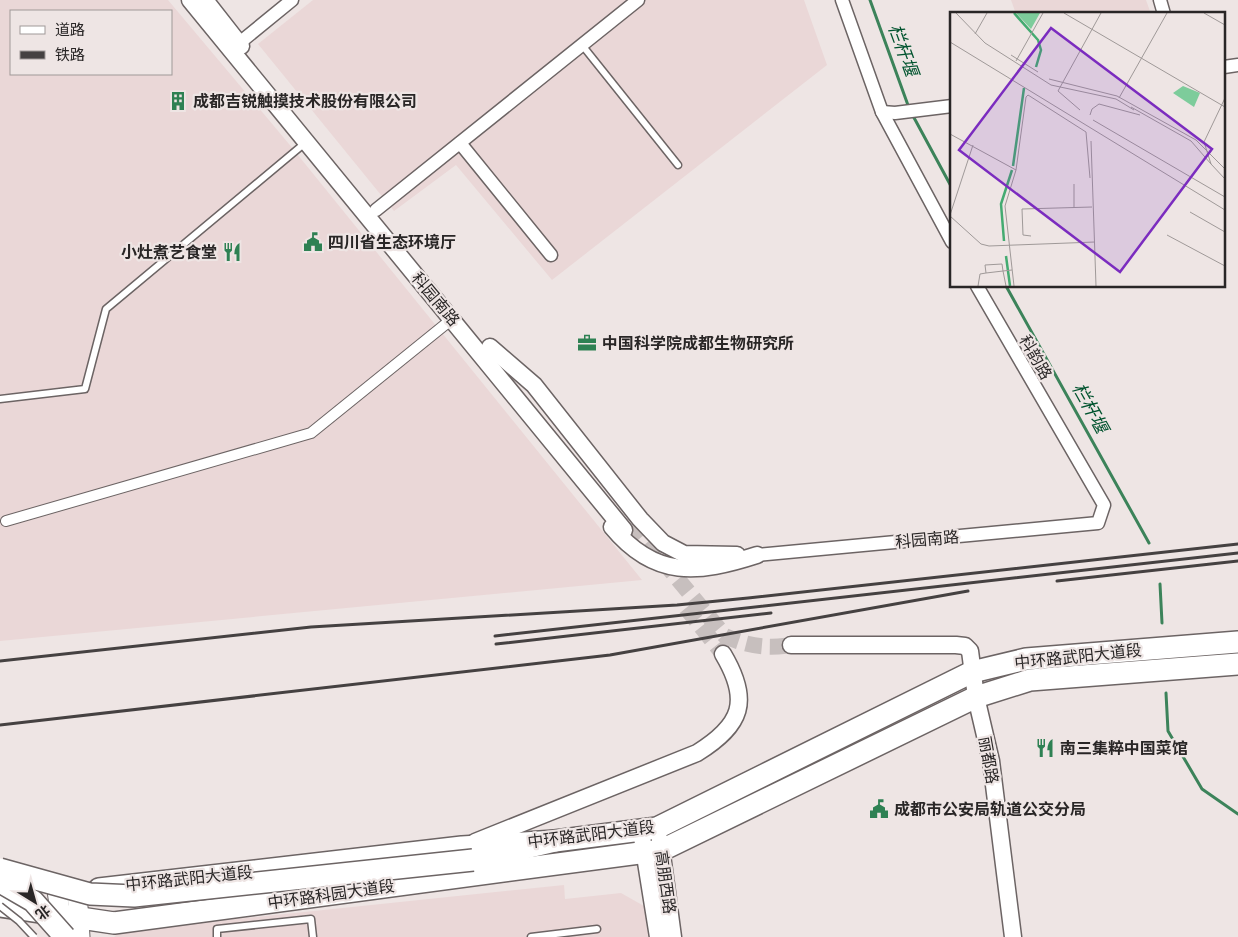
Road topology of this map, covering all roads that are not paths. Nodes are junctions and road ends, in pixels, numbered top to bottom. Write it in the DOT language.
graph roads {
  1 [pos="190,0"];
  2 [pos="205,0"];
  3 [pos="292,0"];
  4 [pos="638,0"];
  5 [pos="842,0"];
  6 [pos="582,45"];
  7 [pos="235,48"];
  8 [pos="950,106"];
  9 [pos="888,112"];
  10 [pos="306,142"];
  11 [pos="460,143"];
  12 [pos="678,165"];
  13 [pos="376,210"];
  14 [pos="950,238"];
  15 [pos="550,256"];
  16 [pos="978,288"];
  17 [pos="452,319"];
  18 [pos="486,351"];
  19 [pos="0,399"];
  20 [pos="6,521"];
  21 [pos="1098,523"];
  22 [pos="629,527"];
  23 [pos="757,555"];
  24 [pos="1238,642"];
  25 [pos="791,645"];
  26 [pos="723,654"];
  27 [pos="1238,664"];
  28 [pos="972,672"];
  29 [pos="976,696"];
  30 [pos="649,829"];
  31 [pos="654,851"];
  32 [pos="468,853"];
  33 [pos="0,870"];
  34 [pos="0,882"];
  35 [pos="67,891"];
  36 [pos="0,906"];
  37 [pos="73,923"];
  38 [pos="597,929"];
  39 [pos="557,936"];
  40 [pos="34,937"];
  41 [pos="64,937"];
  42 [pos="218,937"];
  43 [pos="313,937"];
  44 [pos="531,937"];
  45 [pos="658,937"];
  46 [pos="674,937"];
  47 [pos="1013,937"];
  1 -- 7 [label="street, 科园南路"];
  2 -- 7 [label="street, 科园南路"];
  3 -- 7 [label="street"];
  4 -- 6 [label="street"];
  5 -- 9 [label="street"];
  6 -- 11 [label="street"];
  6 -- 12 [label="lane"];
  7 -- 10 [label="street, 科园南路"];
  7 -- 13 [label="street, 科园南路"];
  8 -- 9 [label="street"];
  9 -- 14 [label="street"];
  10 -- 17 [label="street, 科园南路"];
  10 -- 19 [label="lane"];
  11 -- 13 [label="street"];
  11 -- 15 [label="street"];
  13 -- 18 [label="street, 科园南路"];
  16 -- 21 [label="street, 科韵路"];
  17 -- 18 [label="street, 科园南路"];
  17 -- 20 [label="street"];
  18 -- 22 [label="street, 科园南路"];
  21 -- 23 [label="street, 科园南路"];
  22 -- 23 [label="street"];
  22 -- 23 [label="street"];
  24 -- 28 [label="main road, 中环路武阳大道段"];
  25 -- 28 [label="street, 丽都路"];
  26 -- 32 [label="street"];
  27 -- 29 [label="main road, 中环路武阳大道段"];
  28 -- 29 [label="street, 丽都路"];
  28 -- 30 [label="main road, 中环路武阳大道段"];
  29 -- 31 [label="main road, 中环路武阳大道段"];
  29 -- 47 [label="street, 丽都路"];
  30 -- 31 [label="street, 高朋西路"];
  30 -- 32 [label="main road, 中环路武阳大道段"];
  31 -- 37 [label="main road, 中环路科园大道段"];
  31 -- 45 [label="street, 高朋西路"];
  31 -- 46 [label="street, 高朋西路"];
  32 -- 33 [label="main road, bridge"];
  32 -- 35 [label="main road, 中环路武阳大道段"];
  34 -- 35 [label="main road, 中环路武阳大道段"];
  34 -- 41 [label="main road, bridge"];
  35 -- 37 [label="main road"];
  36 -- 37 [label="main road, 中环路科园大道段"];
  36 -- 40 [label="lane, bridge"];
  37 -- 41 [label="main road"];
  38 -- 39 [label="lane"];
  39 -- 44 [label="lane"];
  42 -- 43 [label="lane"];
}
